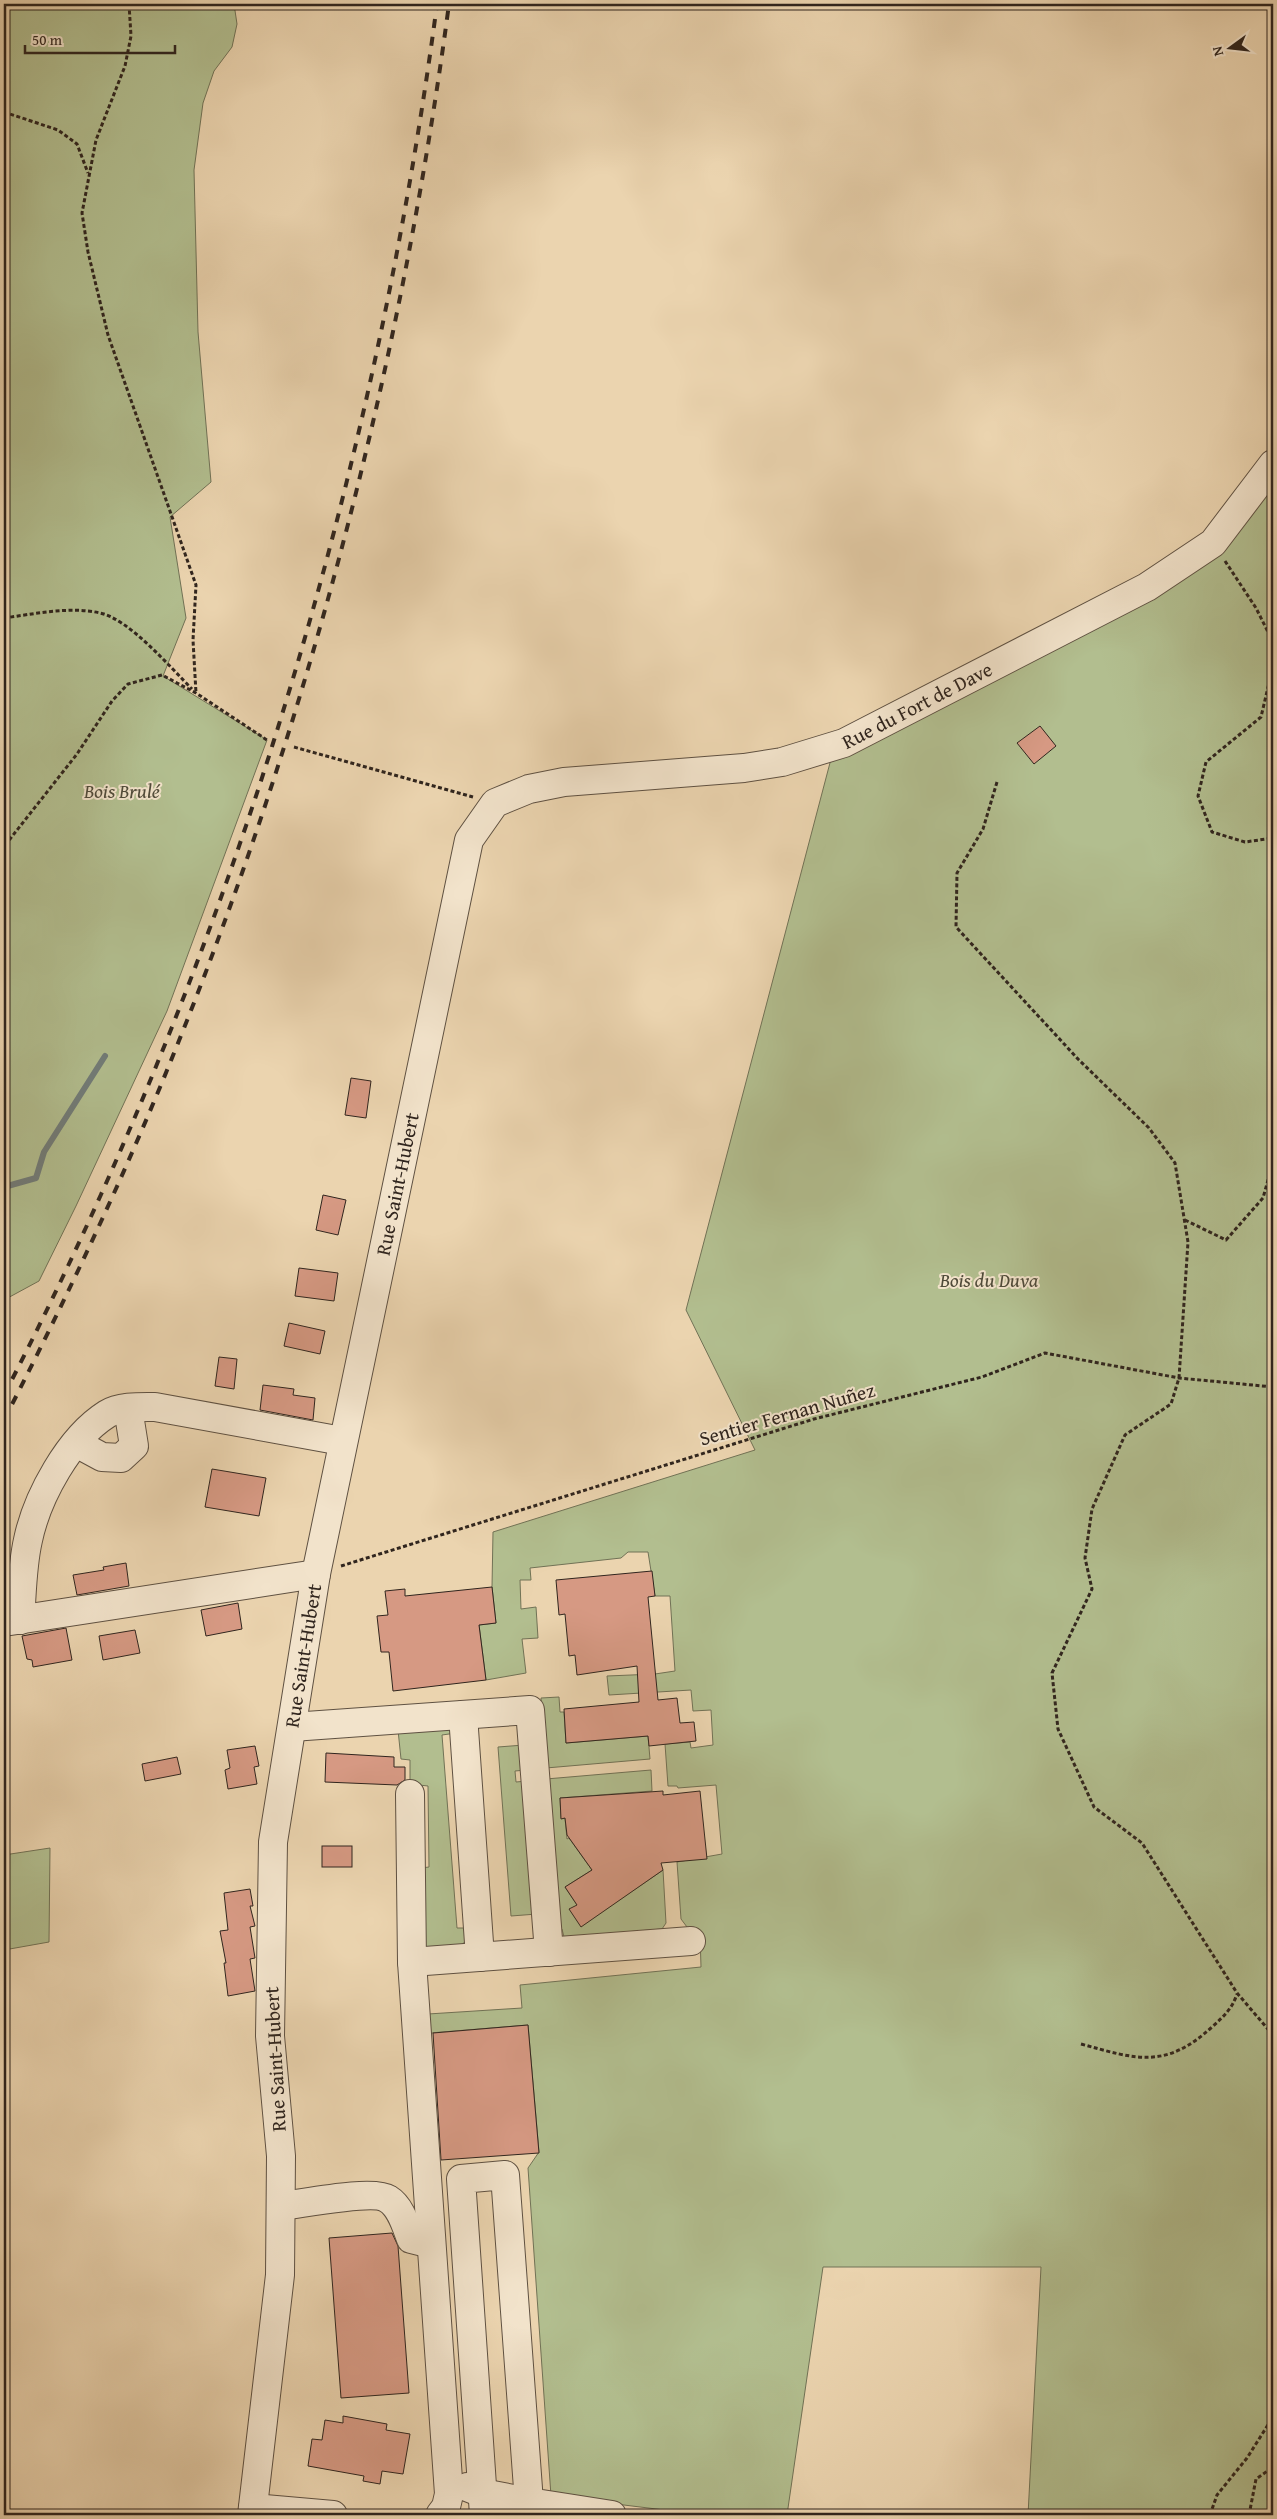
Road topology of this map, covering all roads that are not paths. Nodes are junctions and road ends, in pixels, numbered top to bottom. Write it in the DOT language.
graph roads {
  1 [pos="1273,464"];
  2 [pos="495,803"];
  3 [pos="128,1408"];
  4 [pos="342,1441"];
  5 [pos="76,1443"];
  6 [pos="316,1574"];
  7 [pos="12,1621"];
  8 [pos="462,1715"];
  9 [pos="292,1727"];
  10 [pos="410,1794"];
  11 [pos="692,1941"];
  12 [pos="549,1952"];
  13 [pos="480,1957"];
  14 [pos="412,1962"];
  15 [pos="281,2206"];
  16 [pos="431,2244"];
  17 [pos="448,2479"];
  18 [pos="529,2502"];
  19 [pos="483,2504"];
  20 [pos="253,2511"];
  21 [pos="333,2515"];
  22 [pos="440,2515"];
  23 [pos="612,2515"];
  1 -- 2 [label="street, Rue du Fort de Dave"];
  2 -- 4 [label="street, Rue Saint-Hubert"];
  3 -- 4 [label="street"];
  3 -- 5 [label="street"];
  3 -- 5 [label="street"];
  4 -- 6 [label="street, Rue Saint-Hubert"];
  5 -- 7 [label="street"];
  6 -- 7 [label="street, Rue Saint-Hubert"];
  6 -- 9 [label="street, Rue Saint-Hubert"];
  8 -- 9 [label="street"];
  8 -- 12 [label="street"];
  8 -- 13 [label="street"];
  9 -- 15 [label="street, Rue Saint-Hubert"];
  10 -- 14 [label="street"];
  11 -- 12 [label="street"];
  12 -- 13 [label="street"];
  13 -- 14 [label="street"];
  14 -- 16 [label="street"];
  15 -- 16 [label="street"];
  15 -- 20 [label="street, Rue Saint-Hubert"];
  16 -- 17 [label="street"];
  17 -- 19 [label="street"];
  17 -- 22 [label="street"];
  18 -- 19 [label="street"];
  18 -- 19 [label="street"];
  18 -- 23 [label="street"];
  20 -- 21 [label="street"];
}
